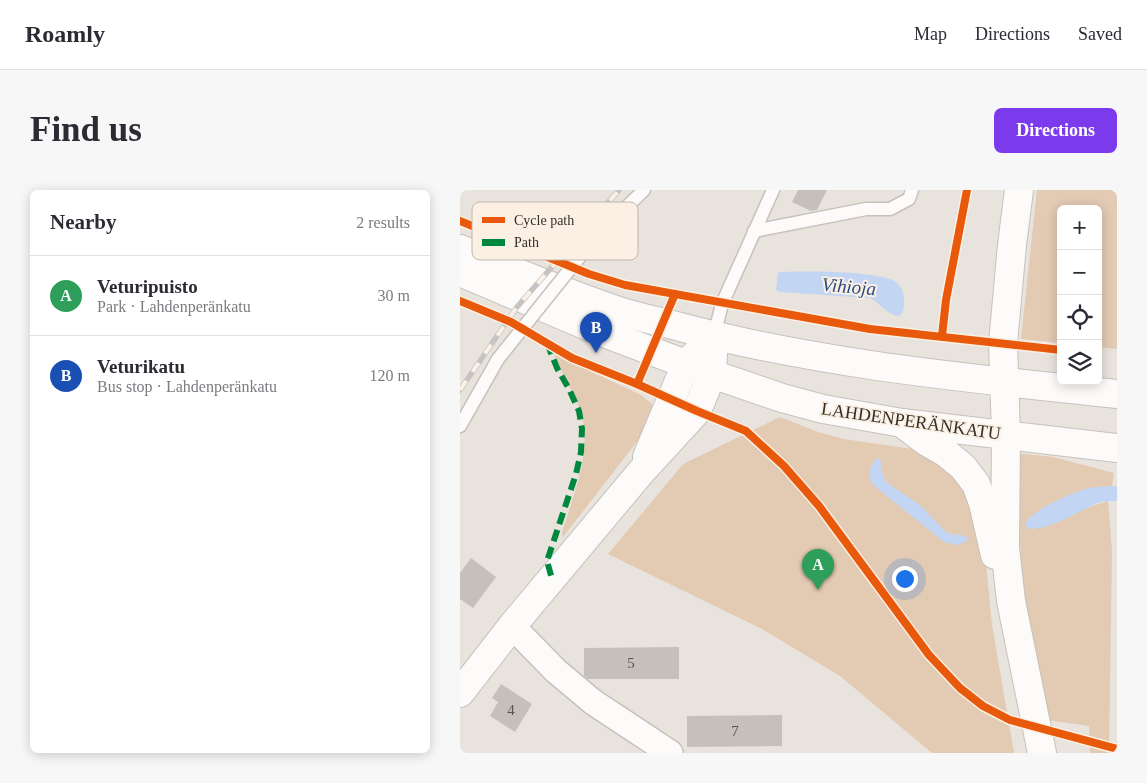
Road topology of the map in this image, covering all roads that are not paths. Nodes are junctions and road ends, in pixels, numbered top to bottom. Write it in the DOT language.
graph roads {
  1 [pos="644,190"];
  2 [pos="773,190"];
  3 [pos="912,190"];
  4 [pos="1019,190"];
  5 [pos="632,202"];
  6 [pos="754,231"];
  7 [pos="460,249"];
  8 [pos="472,254"];
  9 [pos="487,260"];
  10 [pos="577,260"];
  11 [pos="460,272"];
  12 [pos="714,336"];
  13 [pos="686,364"];
  14 [pos="712,374"];
  15 [pos="1004,382"];
  16 [pos="1117,394"];
  17 [pos="902,423"];
  18 [pos="460,426"];
  19 [pos="1006,435"];
  20 [pos="1117,448"];
  21 [pos="641,472"];
  22 [pos="1011,601"];
  23 [pos="512,626"];
  24 [pos="460,693"];
  25 [pos="670,753"];
  26 [pos="1042,753"];
  1 -- 5 [label="lane, bridge"];
  2 -- 6 [label="lane"];
  3 -- 6 [label="lane"];
  4 -- 15 [label="main road"];
  6 -- 12 [label="lane"];
  7 -- 8 [label="main road"];
  9 -- 12 [label="main road"];
  10 -- 18 [label="lane, bridge"];
  11 -- 13 [label="main road, LAHDENPERÄNKATU"];
  12 -- 13 [label="main road"];
  12 -- 14 [label="main road"];
  12 -- 15 [label="main road"];
  13 -- 14 [label="main road, LAHDENPERÄNKATU"];
  13 -- 21 [label="main road"];
  14 -- 17 [label="main road, LAHDENPERÄNKATU"];
  14 -- 21 [label="main road"];
  15 -- 16 [label="main road"];
  15 -- 19 [label="main road"];
  17 -- 19 [label="main road, LAHDENPERÄNKATU"];
  17 -- 22 [label="main road"];
  19 -- 20 [label="main road, LAHDENPERÄNKATU"];
  19 -- 22 [label="main road"];
  21 -- 23 [label="main road"];
  22 -- 26 [label="main road"];
  23 -- 24 [label="main road"];
  23 -- 25 [label="street"];
}
